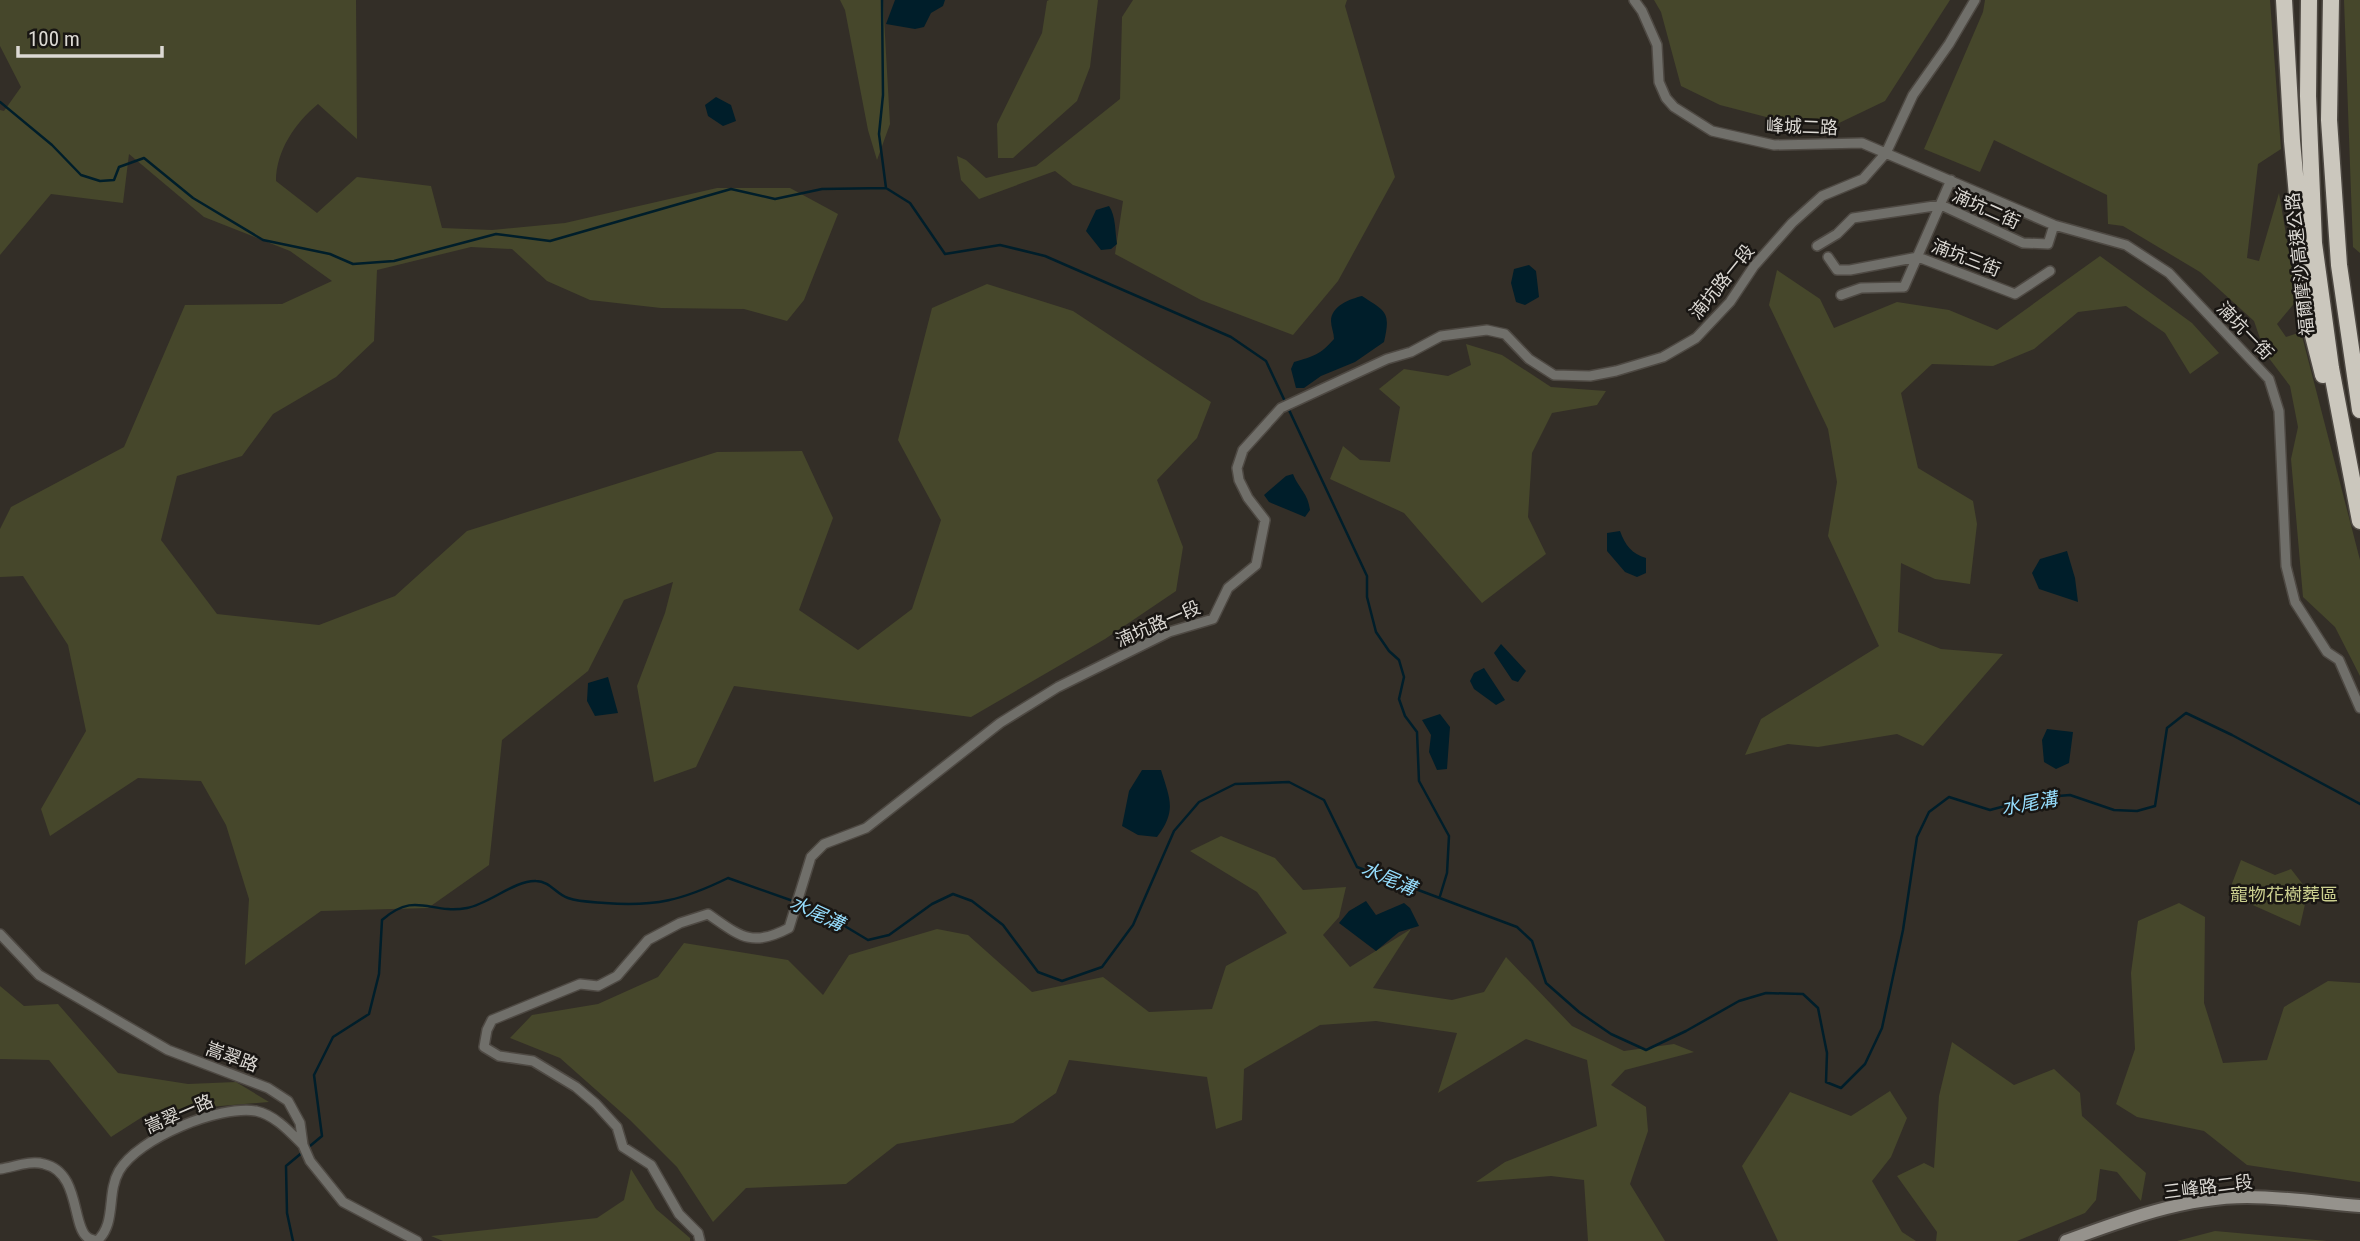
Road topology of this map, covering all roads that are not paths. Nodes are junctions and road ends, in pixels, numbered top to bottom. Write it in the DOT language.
graph roads {
  1 [pos="1634,0"];
  2 [pos="1975,0"];
  3 [pos="2284,0"];
  4 [pos="2309,0"];
  5 [pos="2331,0"];
  6 [pos="1886,153"];
  7 [pos="1951,180"];
  8 [pos="1941,205"];
  9 [pos="2054,225"];
  10 [pos="1817,246"];
  11 [pos="1828,257"];
  12 [pos="1918,257"];
  13 [pos="2050,271"];
  14 [pos="1841,295"];
  15 [pos="2360,410"];
  16 [pos="2355,503"];
  17 [pos="2360,521"];
  18 [pos="2360,708"];
  19 [pos="0,934"];
  20 [pos="303,1145"];
  21 [pos="0,1169"];
  22 [pos="2360,1206"];
  23 [pos="417,1241"];
  24 [pos="700,1241"];
  25 [pos="2066,1241"];
  1 -- 6 [label="street, 峰城二路"];
  2 -- 6 [label="street, 湳坑路一段"];
  3 -- 16 [label="highway"];
  4 -- 16 [label="highway, 福爾摩沙高速公路"];
  5 -- 15 [label="highway"];
  6 -- 7 [label="street, 湳坑一街"];
  6 -- 24 [label="street, 湳坑路一段"];
  7 -- 8 [label="street"];
  7 -- 9 [label="street, 湳坑一街"];
  8 -- 9 [label="street, 湳坑二街"];
  8 -- 10 [label="street, 湳坑二街"];
  8 -- 12 [label="street"];
  9 -- 18 [label="street, 湳坑一街"];
  11 -- 12 [label="street, 湳坑三街"];
  12 -- 13 [label="street, 湳坑三街"];
  12 -- 14 [label="street"];
  16 -- 17 [label="highway, 福爾摩沙高速公路"];
  19 -- 20 [label="street, 嵩翠路"];
  20 -- 21 [label="street, 嵩翠一路"];
  20 -- 23 [label="street, 嵩翠路"];
  22 -- 25 [label="street, 三峰路二段"];
}
